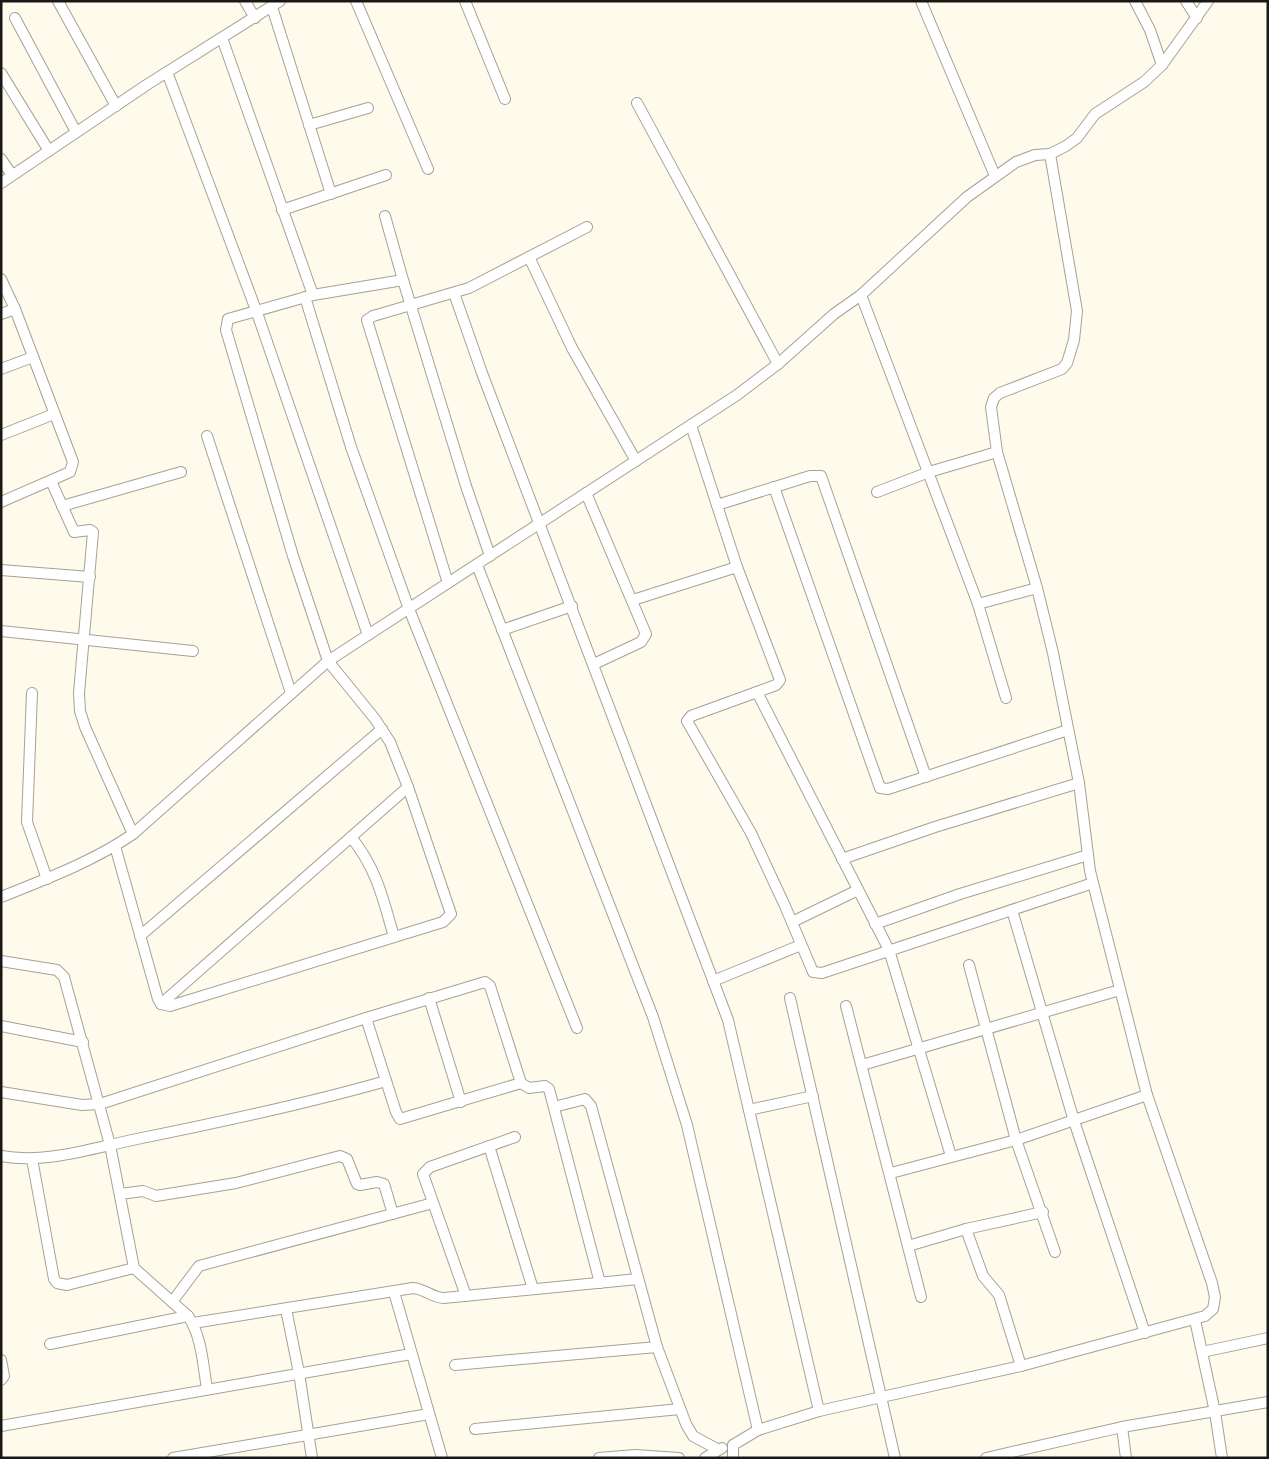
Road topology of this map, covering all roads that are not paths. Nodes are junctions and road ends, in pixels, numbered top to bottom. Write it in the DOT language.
graph roads {
  1 [pos="58,1"];
  2 [pos="245,1"];
  3 [pos="356,1"];
  4 [pos="465,1"];
  5 [pos="921,1"];
  6 [pos="1135,1"];
  7 [pos="1186,1"];
  8 [pos="1208,1"];
  9 [pos="276,4"];
  10 [pos="15,18"];
  11 [pos="255,18"];
  12 [pos="1197,18"];
  13 [pos="222,38"];
  14 [pos="1162,65"];
  15 [pos="167,72"];
  16 [pos="1,73"];
  17 [pos="505,99"];
  18 [pos="636,103"];
  19 [pos="116,106"];
  20 [pos="368,108"];
  21 [pos="309,124"];
  22 [pos="76,132"];
  23 [pos="49,151"];
  24 [pos="1050,154"];
  25 [pos="1,159"];
  26 [pos="428,169"];
  27 [pos="12,175"];
  28 [pos="386,175"];
  29 [pos="995,176"];
  30 [pos="1,183"];
  31 [pos="330,194"];
  32 [pos="282,210"];
  33 [pos="385,216"];
  34 [pos="587,228"];
  35 [pos="529,257"];
  36 [pos="1,279"];
  37 [pos="404,280"];
  38 [pos="454,292"];
  39 [pos="861,295"];
  40 [pos="309,296"];
  41 [pos="412,304"];
  42 [pos="15,309"];
  43 [pos="256,310"];
  44 [pos="1,314"];
  45 [pos="33,357"];
  46 [pos="778,364"];
  47 [pos="1,369"];
  48 [pos="54,414"];
  49 [pos="691,424"];
  50 [pos="1,435"];
  51 [pos="207,436"];
  52 [pos="997,452"];
  53 [pos="636,461"];
  54 [pos="181,472"];
  55 [pos="928,472"];
  56 [pos="51,481"];
  57 [pos="774,487"];
  58 [pos="877,492"];
  59 [pos="586,493"];
  60 [pos="1,502"];
  61 [pos="717,505"];
  62 [pos="62,506"];
  63 [pos="540,523"];
  64 [pos="490,556"];
  65 [pos="477,565"];
  66 [pos="737,567"];
  67 [pos="1,570"];
  68 [pos="90,577"];
  69 [pos="448,583"];
  70 [pos="1037,588"];
  71 [pos="633,600"];
  72 [pos="978,604"];
  73 [pos="572,606"];
  74 [pos="409,609"];
  75 [pos="502,630"];
  76 [pos="1,631"];
  77 [pos="368,635"];
  78 [pos="84,639"];
  79 [pos="192,651"];
  80 [pos="328,661"];
  81 [pos="594,664"];
  82 [pos="757,692"];
  83 [pos="32,693"];
  84 [pos="291,693"];
  85 [pos="1006,698"];
  86 [pos="382,729"];
  87 [pos="1068,730"];
  88 [pos="926,777"];
  89 [pos="1079,783"];
  90 [pos="408,787"];
  91 [pos="134,834"];
  92 [pos="351,837"];
  93 [pos="116,846"];
  94 [pos="1088,855"];
  95 [pos="842,859"];
  96 [pos="47,879"];
  97 [pos="1093,883"];
  98 [pos="858,890"];
  99 [pos="1,897"];
  100 [pos="1012,910"];
  101 [pos="792,922"];
  102 [pos="875,924"];
  103 [pos="140,936"];
  104 [pos="394,937"];
  105 [pos="801,946"];
  106 [pos="889,950"];
  107 [pos="1,961"];
  108 [pos="969,964"];
  109 [pos="713,981"];
  110 [pos="1120,990"];
  111 [pos="428,998"];
  112 [pos="790,998"];
  113 [pos="162,1004"];
  114 [pos="846,1006"];
  115 [pos="1041,1012"];
  116 [pos="366,1018"];
  117 [pos="1,1026"];
  118 [pos="577,1028"];
  119 [pos="987,1028"];
  120 [pos="83,1042"];
  121 [pos="919,1048"];
  122 [pos="862,1065"];
  123 [pos="386,1081"];
  124 [pos="521,1083"];
  125 [pos="1,1092"];
  126 [pos="1146,1095"];
  127 [pos="813,1096"];
  128 [pos="461,1102"];
  129 [pos="100,1104"];
  130 [pos="554,1107"];
  131 [pos="749,1110"];
  132 [pos="1074,1121"];
  133 [pos="515,1137"];
  134 [pos="1016,1140"];
  135 [pos="110,1145"];
  136 [pos="489,1146"];
  137 [pos="1,1156"];
  138 [pos="951,1156"];
  139 [pos="32,1159"];
  140 [pos="891,1173"];
  141 [pos="120,1194"];
  142 [pos="433,1203"];
  143 [pos="1043,1212"];
  144 [pos="393,1214"];
  145 [pos="966,1228"];
  146 [pos="908,1246"];
  147 [pos="1056,1252"];
  148 [pos="134,1268"];
  149 [pos="638,1279"];
  150 [pos="600,1283"];
  151 [pos="533,1289"];
  152 [pos="394,1292"];
  153 [pos="466,1296"];
  154 [pos="921,1297"];
  155 [pos="172,1302"];
  156 [pos="286,1309"];
  157 [pos="191,1320"];
  158 [pos="1195,1320"];
  159 [pos="1145,1333"];
  160 [pos="1268,1338"];
  161 [pos="50,1344"];
  162 [pos="657,1347"];
  163 [pos="1202,1352"];
  164 [pos="411,1354"];
  165 [pos="1,1360"];
  166 [pos="455,1364"];
  167 [pos="1021,1366"];
  168 [pos="299,1373"];
  169 [pos="1,1380"];
  170 [pos="208,1389"];
  171 [pos="882,1396"];
  172 [pos="1268,1402"];
  173 [pos="680,1409"];
  174 [pos="819,1411"];
  175 [pos="1215,1412"];
  176 [pos="429,1414"];
  177 [pos="1,1426"];
  178 [pos="1122,1427"];
  179 [pos="475,1429"];
  180 [pos="758,1430"];
  181 [pos="310,1434"];
  182 [pos="733,1446"];
  183 [pos="717,1449"];
  184 [pos="173,1458"];
  185 [pos="312,1458"];
  186 [pos="442,1458"];
  187 [pos="599,1458"];
  188 [pos="679,1458"];
  189 [pos="705,1458"];
  190 [pos="733,1458"];
  191 [pos="896,1458"];
  192 [pos="986,1458"];
  193 [pos="1126,1458"];
  194 [pos="1222,1458"];
  1 -- 19 [label="street"];
  2 -- 11 [label="street"];
  3 -- 26 [label="street"];
  4 -- 17 [label="street"];
  5 -- 29 [label="street"];
  6 -- 14 [label="street"];
  7 -- 12 [label="street"];
  8 -- 12 [label="street"];
  9 -- 11 [label="street"];
  9 -- 21 [label="street"];
  10 -- 22 [label="street"];
  11 -- 13 [label="street"];
  12 -- 14 [label="street"];
  13 -- 15 [label="street"];
  13 -- 32 [label="street"];
  14 -- 24 [label="street"];
  15 -- 19 [label="street"];
  15 -- 43 [label="street"];
  16 -- 23 [label="street"];
  18 -- 46 [label="street"];
  19 -- 22 [label="street"];
  20 -- 21 [label="street"];
  21 -- 31 [label="street"];
  22 -- 23 [label="street"];
  23 -- 27 [label="street"];
  24 -- 29 [label="street"];
  24 -- 52 [label="street"];
  25 -- 27 [label="street"];
  27 -- 30 [label="street"];
  28 -- 31 [label="street"];
  29 -- 39 [label="street"];
  31 -- 32 [label="street"];
  32 -- 40 [label="street"];
  33 -- 37 [label="street"];
  34 -- 35 [label="street"];
  35 -- 38 [label="street"];
  35 -- 53 [label="street"];
  36 -- 42 [label="street"];
  37 -- 40 [label="street"];
  37 -- 41 [label="street"];
  38 -- 41 [label="street"];
  38 -- 63 [label="street"];
  39 -- 46 [label="street"];
  39 -- 55 [label="street"];
  40 -- 43 [label="street"];
  40 -- 74 [label="street"];
  41 -- 64 [label="street"];
  41 -- 69 [label="street"];
  42 -- 44 [label="street"];
  42 -- 45 [label="street"];
  43 -- 77 [label="street"];
  43 -- 80 [label="street"];
  45 -- 47 [label="street"];
  45 -- 48 [label="street"];
  46 -- 49 [label="street"];
  48 -- 50 [label="street"];
  48 -- 56 [label="street"];
  49 -- 53 [label="street"];
  49 -- 61 [label="street"];
  51 -- 84 [label="street"];
  52 -- 55 [label="street"];
  52 -- 70 [label="street"];
  53 -- 59 [label="street"];
  54 -- 62 [label="street"];
  55 -- 58 [label="street"];
  55 -- 72 [label="street"];
  56 -- 60 [label="street"];
  56 -- 62 [label="street"];
  57 -- 61 [label="street"];
  57 -- 88 [label="street"];
  57 -- 88 [label="street"];
  59 -- 63 [label="street"];
  59 -- 71 [label="street"];
  61 -- 66 [label="street"];
  62 -- 68 [label="street"];
  63 -- 64 [label="street"];
  63 -- 73 [label="street"];
  64 -- 65 [label="street"];
  65 -- 69 [label="street"];
  65 -- 75 [label="street"];
  66 -- 71 [label="street"];
  66 -- 82 [label="street"];
  67 -- 68 [label="street"];
  68 -- 78 [label="street"];
  69 -- 74 [label="street"];
  70 -- 72 [label="street"];
  70 -- 87 [label="street"];
  71 -- 81 [label="street"];
  72 -- 85 [label="street"];
  73 -- 75 [label="street"];
  73 -- 81 [label="street"];
  74 -- 77 [label="street"];
  74 -- 118 [label="street"];
  75 -- 180 [label="street"];
  76 -- 78 [label="street"];
  77 -- 80 [label="street"];
  78 -- 79 [label="street"];
  78 -- 91 [label="street"];
  80 -- 84 [label="street"];
  80 -- 86 [label="street"];
  81 -- 109 [label="street"];
  82 -- 95 [label="street"];
  82 -- 101 [label="street"];
  83 -- 96 [label="street"];
  84 -- 91 [label="street"];
  86 -- 90 [label="street"];
  86 -- 103 [label="street"];
  87 -- 88 [label="street"];
  87 -- 89 [label="street"];
  89 -- 94 [label="street"];
  89 -- 95 [label="street"];
  90 -- 92 [label="street"];
  90 -- 104 [label="street"];
  91 -- 93 [label="street"];
  92 -- 104 [label="street"];
  92 -- 113 [label="street"];
  93 -- 96 [label="street"];
  93 -- 103 [label="street"];
  94 -- 97 [label="street"];
  94 -- 102 [label="street"];
  95 -- 98 [label="street"];
  96 -- 99 [label="street"];
  97 -- 100 [label="street"];
  97 -- 110 [label="street"];
  98 -- 101 [label="street"];
  98 -- 102 [label="street"];
  100 -- 106 [label="street"];
  100 -- 115 [label="street"];
  101 -- 105 [label="street"];
  102 -- 106 [label="street"];
  103 -- 113 [label="street"];
  104 -- 113 [label="street"];
  105 -- 106 [label="street"];
  105 -- 109 [label="street"];
  106 -- 121 [label="street"];
  107 -- 120 [label="street"];
  108 -- 119 [label="street"];
  109 -- 131 [label="street"];
  110 -- 115 [label="street"];
  110 -- 126 [label="street"];
  111 -- 116 [label="street"];
  111 -- 124 [label="street"];
  111 -- 128 [label="street"];
  112 -- 127 [label="street"];
  114 -- 122 [label="street"];
  115 -- 119 [label="street"];
  115 -- 132 [label="street"];
  116 -- 123 [label="street"];
  116 -- 129 [label="street"];
  117 -- 120 [label="street"];
  119 -- 121 [label="street"];
  119 -- 134 [label="street"];
  120 -- 129 [label="street"];
  121 -- 122 [label="street"];
  121 -- 138 [label="street"];
  122 -- 140 [label="street"];
  123 -- 128 [label="street"];
  123 -- 135 [label="street"];
  124 -- 128 [label="street"];
  124 -- 130 [label="street"];
  125 -- 129 [label="street"];
  126 -- 132 [label="street"];
  126 -- 158 [label="street"];
  127 -- 131 [label="street"];
  127 -- 171 [label="street"];
  129 -- 135 [label="street"];
  130 -- 149 [label="street"];
  130 -- 150 [label="street"];
  131 -- 174 [label="street"];
  132 -- 134 [label="street"];
  132 -- 159 [label="street"];
  133 -- 136 [label="street"];
  134 -- 138 [label="street"];
  134 -- 143 [label="street"];
  135 -- 139 [label="street"];
  135 -- 141 [label="street"];
  136 -- 142 [label="street"];
  136 -- 151 [label="street"];
  137 -- 139 [label="street"];
  138 -- 140 [label="street"];
  139 -- 148 [label="street"];
  140 -- 146 [label="street"];
  141 -- 144 [label="street"];
  141 -- 148 [label="street"];
  142 -- 144 [label="street"];
  142 -- 153 [label="street"];
  143 -- 145 [label="street"];
  143 -- 147 [label="street"];
  144 -- 155 [label="street"];
  145 -- 146 [label="street"];
  145 -- 167 [label="street"];
  146 -- 154 [label="street"];
  148 -- 155 [label="street"];
  149 -- 150 [label="street"];
  149 -- 162 [label="street"];
  150 -- 151 [label="street"];
  151 -- 153 [label="street"];
  152 -- 153 [label="street"];
  152 -- 156 [label="street"];
  152 -- 164 [label="street"];
  155 -- 157 [label="street"];
  156 -- 157 [label="street"];
  156 -- 168 [label="street"];
  157 -- 161 [label="street"];
  157 -- 170 [label="street"];
  158 -- 159 [label="street"];
  158 -- 163 [label="street"];
  159 -- 167 [label="street"];
  160 -- 163 [label="street"];
  162 -- 166 [label="street"];
  162 -- 173 [label="street"];
  163 -- 175 [label="street"];
  164 -- 168 [label="street"];
  164 -- 176 [label="street"];
  165 -- 169 [label="street"];
  167 -- 171 [label="street"];
  168 -- 170 [label="street"];
  168 -- 181 [label="street"];
  170 -- 177 [label="street"];
  171 -- 174 [label="street"];
  171 -- 191 [label="street"];
  172 -- 175 [label="street"];
  173 -- 179 [label="street"];
  173 -- 183 [label="street"];
  174 -- 180 [label="street"];
  175 -- 178 [label="street"];
  175 -- 194 [label="street"];
  176 -- 181 [label="street"];
  176 -- 186 [label="street"];
  178 -- 192 [label="street"];
  178 -- 193 [label="street"];
  180 -- 182 [label="street"];
  181 -- 184 [label="street"];
  181 -- 185 [label="street"];
  182 -- 183 [label="street"];
  182 -- 190 [label="street"];
  183 -- 189 [label="street"];
  187 -- 188 [label="street"];
}
